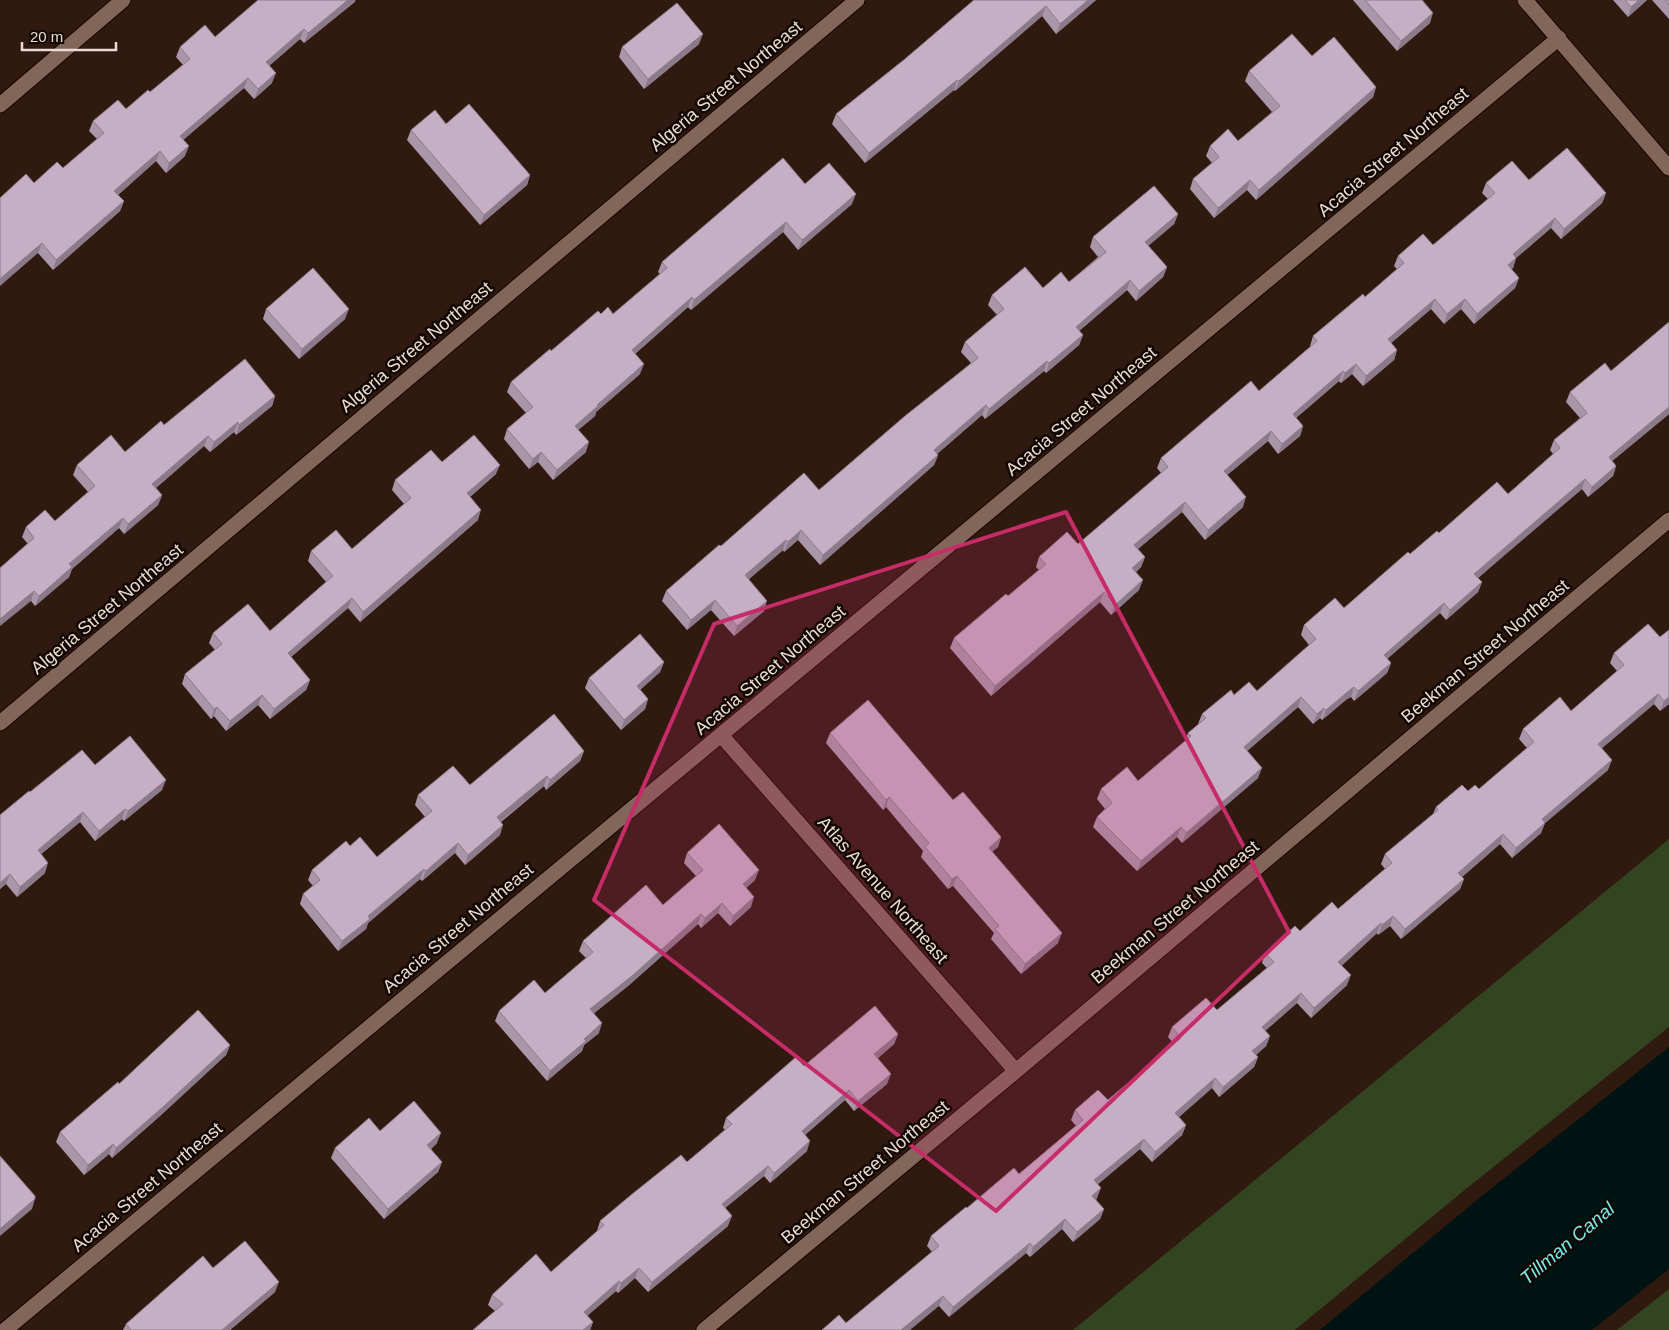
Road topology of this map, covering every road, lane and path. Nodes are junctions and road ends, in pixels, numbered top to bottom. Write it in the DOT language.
graph roads {
  1 [pos="123,0"];
  2 [pos="857,0"];
  3 [pos="1525,0"];
  4 [pos="1559,38"];
  5 [pos="0,105"];
  6 [pos="1669,168"];
  7 [pos="1669,520"];
  8 [pos="0,723"];
  9 [pos="721,734"];
  10 [pos="1016,1071"];
  11 [pos="4,1330"];
  12 [pos="704,1330"];
  1 -- 5 [label="street"];
  2 -- 8 [label="street, Algeria Street Northeast"];
  3 -- 4 [label="street"];
  4 -- 6 [label="street"];
  4 -- 9 [label="street, Acacia Street Northeast"];
  7 -- 10 [label="street, Beekman Street Northeast"];
  9 -- 10 [label="street, Atlas Avenue Northeast"];
  9 -- 11 [label="street, Acacia Street Northeast"];
  10 -- 12 [label="street, Beekman Street Northeast"];
}
